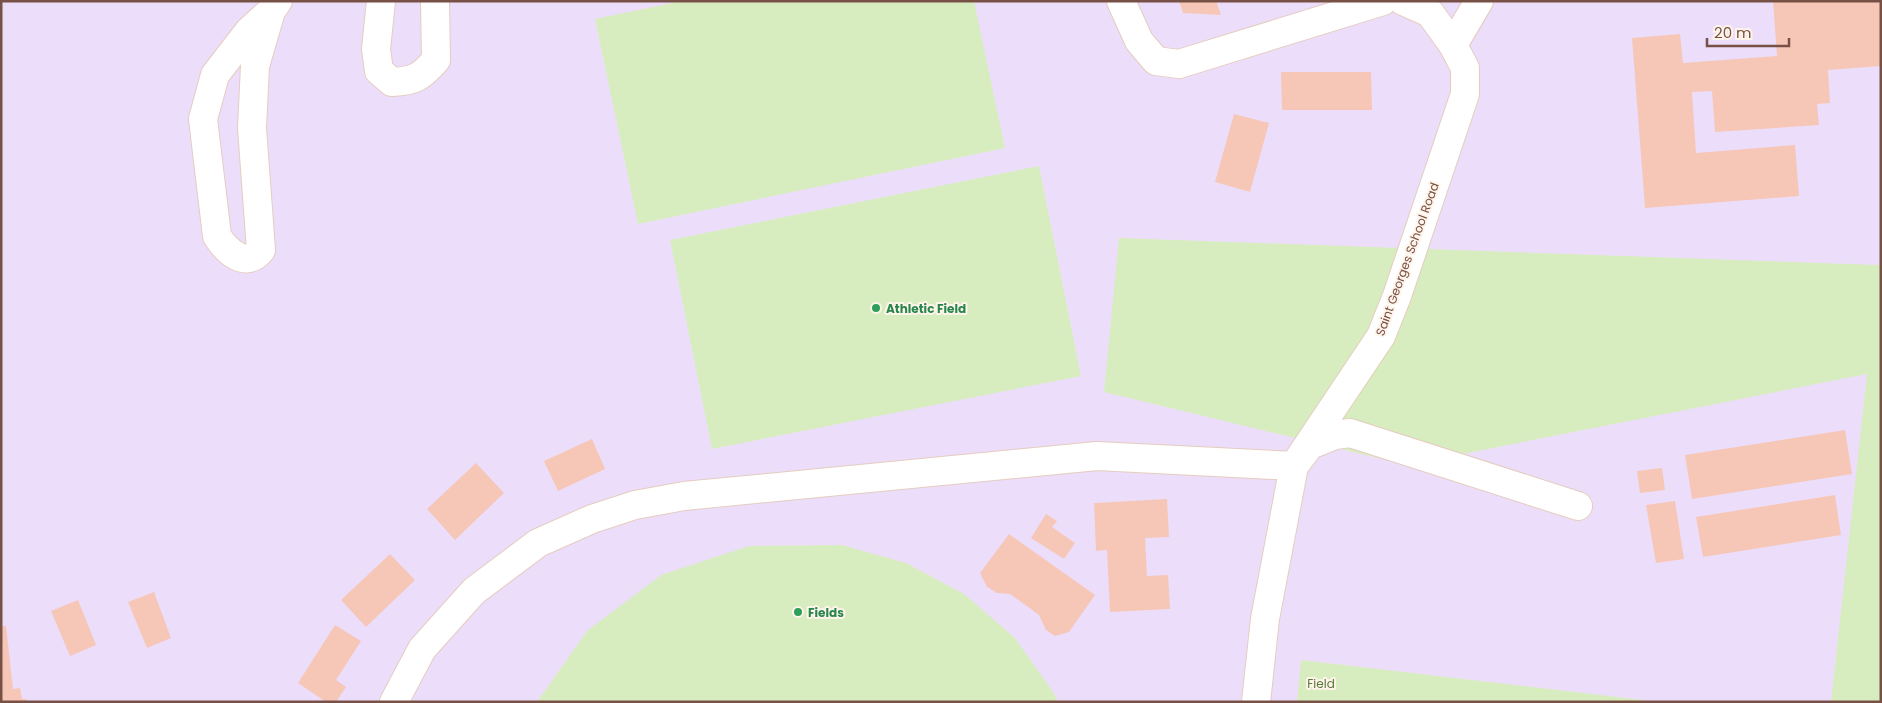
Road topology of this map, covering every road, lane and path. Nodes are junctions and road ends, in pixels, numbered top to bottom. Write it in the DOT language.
graph roads {
  1 [pos="381,1"];
  2 [pos="435,1"];
  3 [pos="1121,1"];
  4 [pos="1384,1"];
  5 [pos="1402,1"];
  6 [pos="1479,1"];
  7 [pos="274,6"];
  8 [pos="1454,45"];
  9 [pos="1294,466"];
  10 [pos="1578,506"];
  11 [pos="394,702"];
  12 [pos="1256,702"];
  1 -- 2 [label="lane"];
  3 -- 4 [label="lane"];
  5 -- 8 [label="lane, Saint Georges School Road"];
  6 -- 8 [label="lane"];
  7 -- 7 [label="lane"];
  8 -- 9 [label="lane, Saint Georges School Road"];
  9 -- 10 [label="lane"];
  9 -- 11 [label="lane"];
  9 -- 12 [label="lane, Saint Georges School Road"];
}
